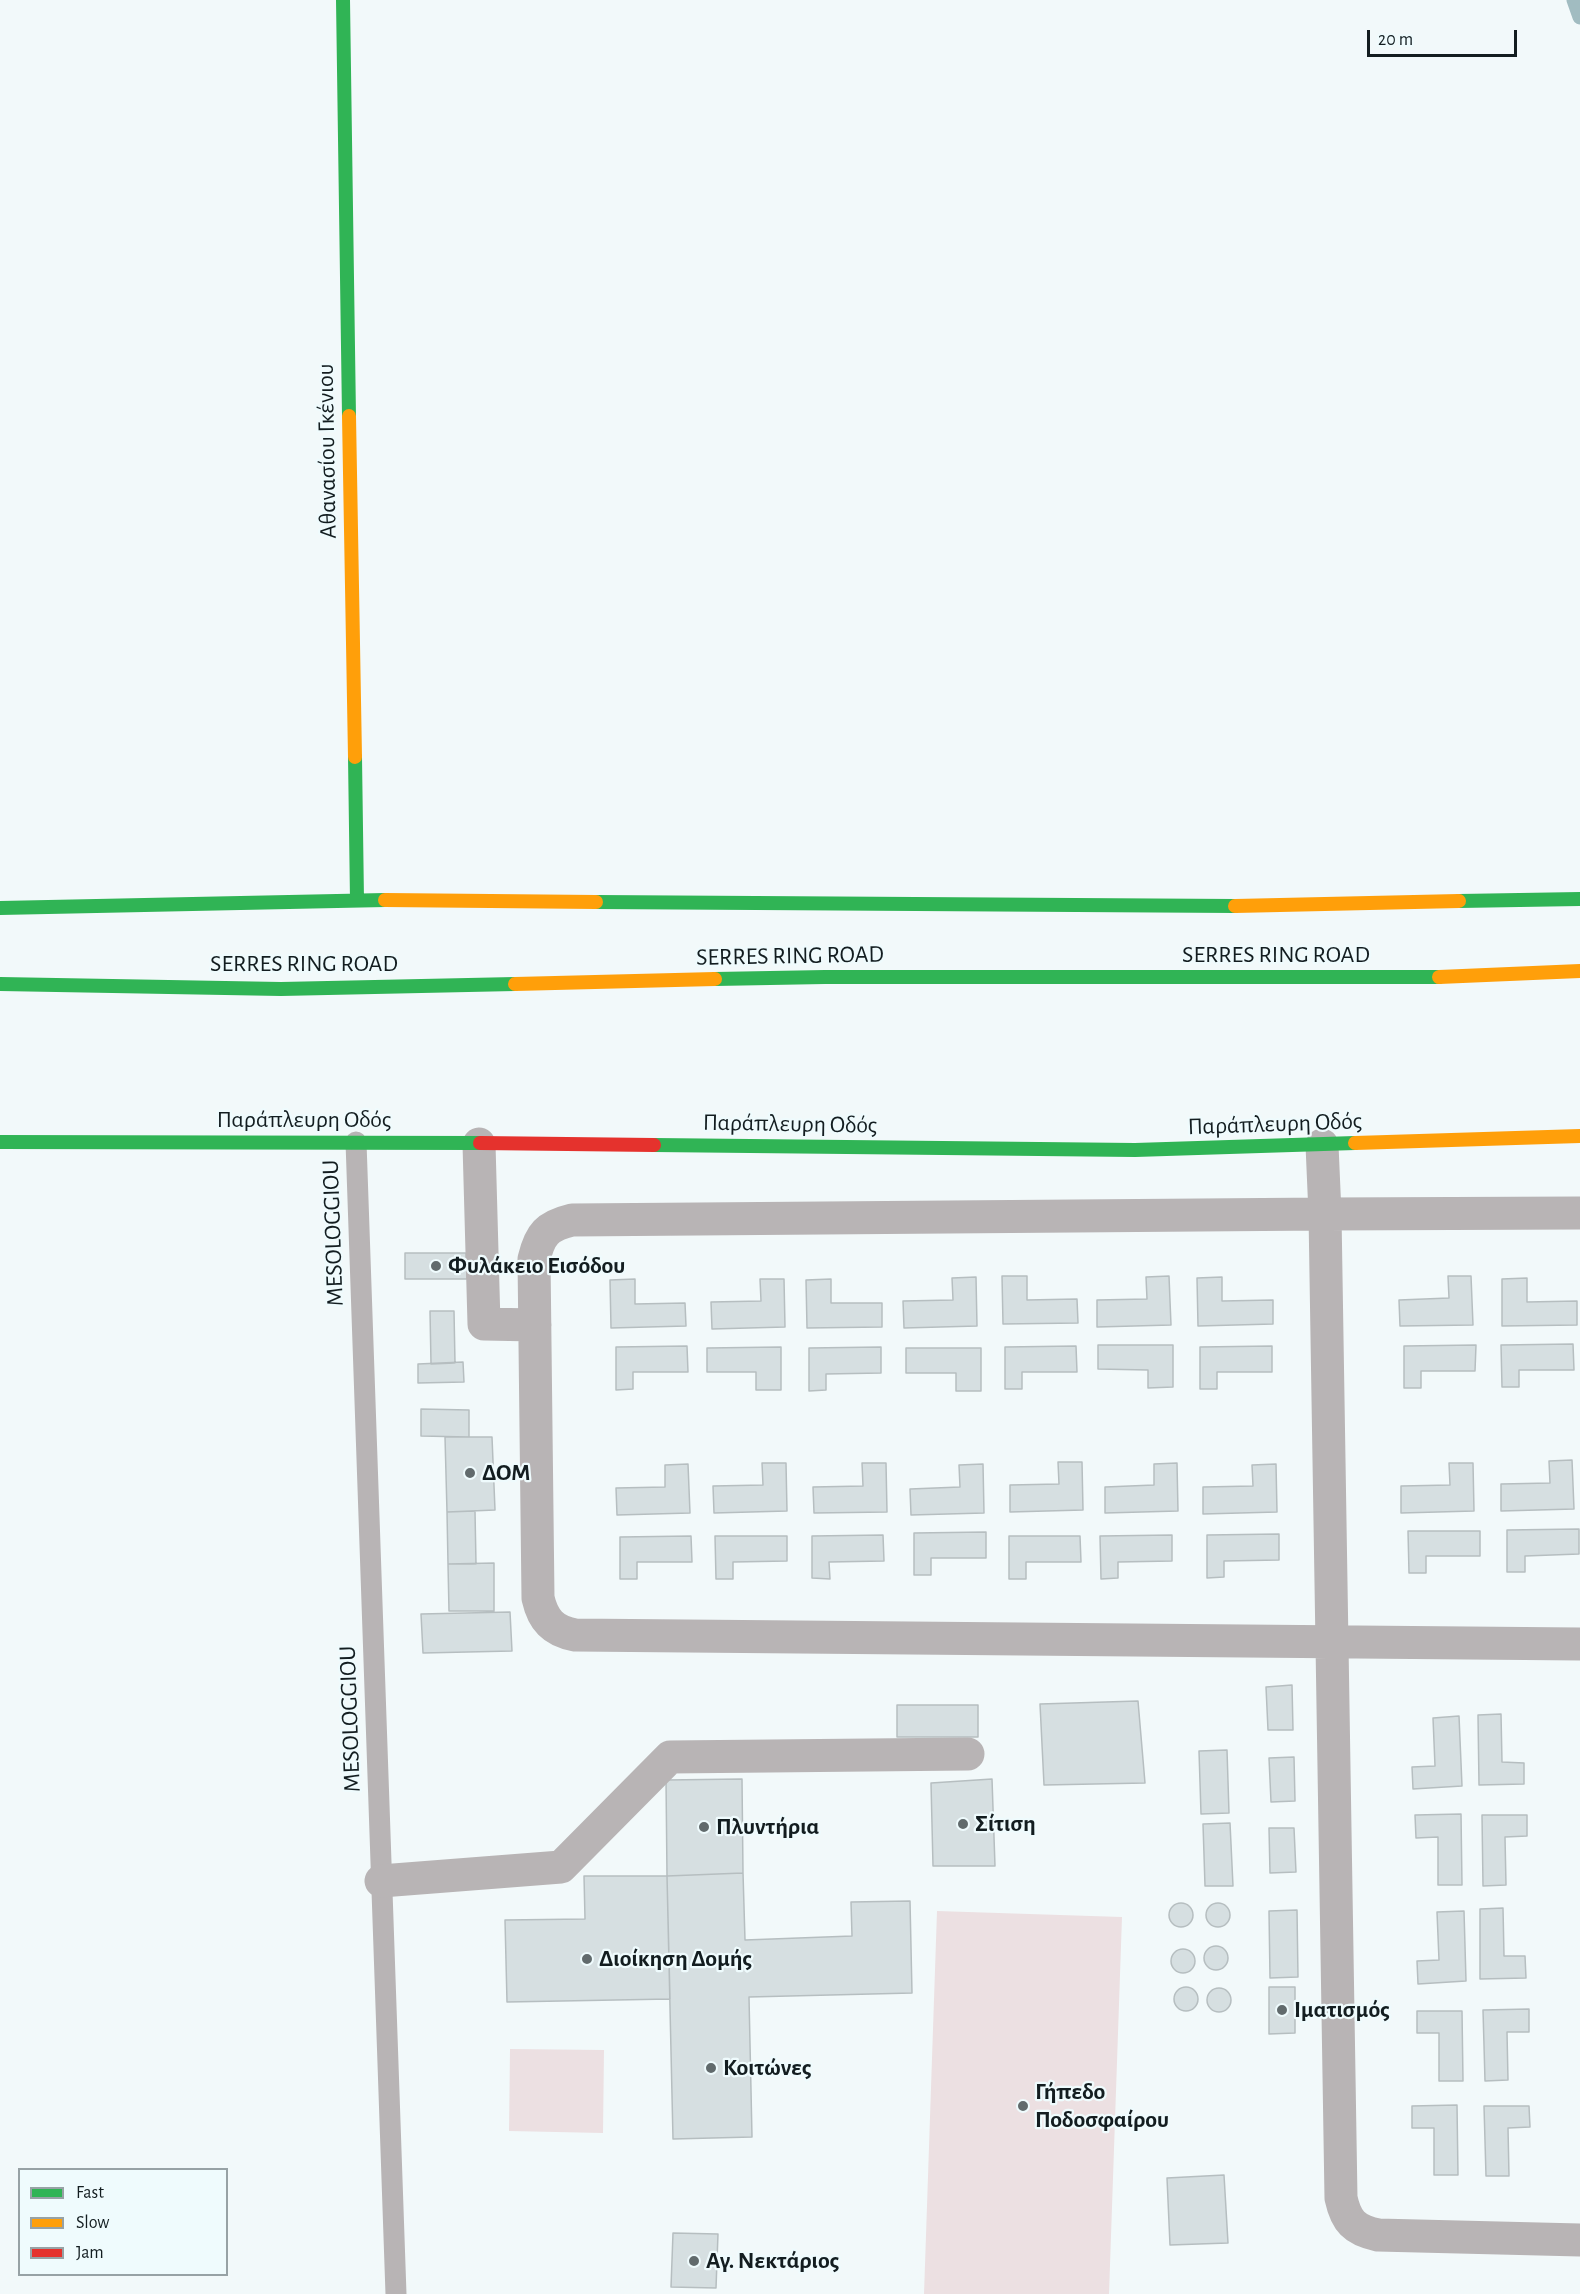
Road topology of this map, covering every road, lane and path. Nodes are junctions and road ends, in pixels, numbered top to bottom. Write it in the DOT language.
graph roads {
  1 [pos="343,0"];
  2 [pos="1580,899"];
  3 [pos="357,900"];
  4 [pos="0,908"];
  5 [pos="1580,971"];
  6 [pos="0,984"];
  7 [pos="1580,1136"];
  8 [pos="0,1142"];
  9 [pos="356,1142"];
  10 [pos="479,1144"];
  11 [pos="1322,1145"];
  12 [pos="1580,1212"];
  13 [pos="1325,1214"];
  14 [pos="535,1325"];
  15 [pos="1332,1642"];
  16 [pos="1580,1644"];
  17 [pos="968,1754"];
  18 [pos="381,1881"];
  19 [pos="1580,2240"];
  20 [pos="396,2294"];
  1 -- 3 [label="street, Αθανασίου Γκένιου"];
  2 -- 3 [label="street"];
  3 -- 4 [label="street"];
  5 -- 6 [label="street, SERRES RING ROAD"];
  7 -- 11 [label="street, Παράπλευρη Οδός"];
  8 -- 9 [label="street, Παράπλευρη Οδός"];
  9 -- 10 [label="street, Παράπλευρη Οδός"];
  9 -- 18 [label="lane, MESOLOGGIOU"];
  10 -- 11 [label="street, Παράπλευρη Οδός"];
  10 -- 14 [label="street"];
  11 -- 13 [label="street"];
  12 -- 13 [label="street"];
  13 -- 14 [label="street"];
  13 -- 15 [label="street"];
  14 -- 15 [label="street"];
  15 -- 16 [label="street"];
  15 -- 19 [label="street"];
  17 -- 18 [label="street"];
  18 -- 20 [label="lane, MESOLOGGIOU"];
}
